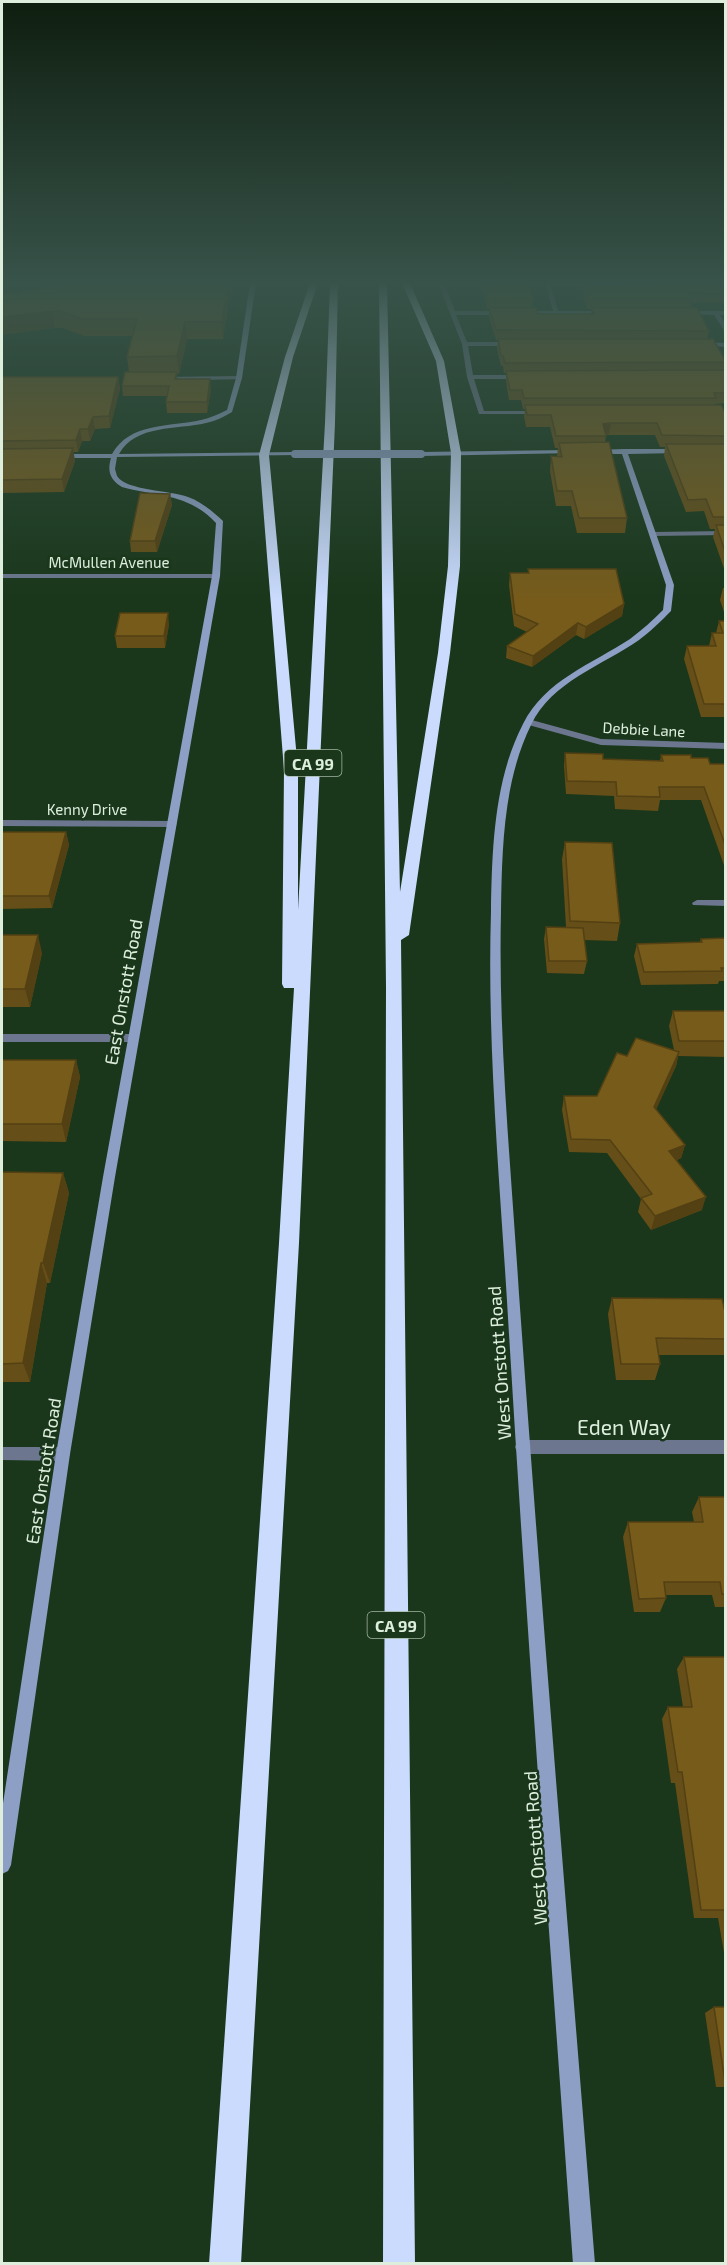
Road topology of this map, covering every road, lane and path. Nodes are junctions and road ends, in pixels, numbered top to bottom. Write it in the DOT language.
graph roads {
  1 [pos="236,389"];
  2 [pos="281,389"];
  3 [pos="331,389"];
  4 [pos="385,389"];
  5 [pos="445,389"];
  6 [pos="474,389"];
  7 [pos="551,413"];
  8 [pos="624,451"];
  9 [pos="692,451"];
  10 [pos="579,452"];
  11 [pos="591,452"];
  12 [pos="456,453"];
  13 [pos="264,455"];
  14 [pos="47,456"];
  15 [pos="114,456"];
  16 [pos="653,534"];
  17 [pos="726,534"];
  18 [pos="2,576"];
  19 [pos="216,576"];
  20 [pos="528,722"];
  21 [pos="726,746"];
  22 [pos="2,823"];
  23 [pos="172,824"];
  24 [pos="697,903"];
  25 [pos="726,903"];
  26 [pos="393,987"];
  27 [pos="2,1038"];
  28 [pos="133,1038"];
  29 [pos="289,1243"];
  30 [pos="522,1447"];
  31 [pos="726,1447"];
  32 [pos="2,1454"];
  33 [pos="63,1454"];
  34 [pos="2,1865"];
  35 [pos="225,2264"];
  36 [pos="399,2264"];
  37 [pos="584,2264"];
  1 -- 15 [label="street"];
  2 -- 13 [label="highway"];
  3 -- 29 [label="highway, CA 99"];
  4 -- 26 [label="highway, CA 99"];
  5 -- 12 [label="highway"];
  6 -- 7 [label="street"];
  8 -- 9 [label="street"];
  8 -- 11 [label="street"];
  8 -- 16 [label="street, West Onstott Road"];
  10 -- 12 [label="street"];
  12 -- 13 [label="street, bridge"];
  12 -- 26 [label="highway"];
  13 -- 15 [label="street"];
  13 -- 29 [label="highway"];
  14 -- 15 [label="street"];
  15 -- 19 [label="street, East Onstott Road"];
  16 -- 17 [label="street"];
  16 -- 20 [label="street, West Onstott Road"];
  18 -- 19 [label="street, McMullen Avenue"];
  19 -- 23 [label="street, East Onstott Road"];
  20 -- 21 [label="street, Debbie Lane"];
  20 -- 30 [label="street, West Onstott Road"];
  22 -- 23 [label="street, Kenny Drive"];
  23 -- 28 [label="street, East Onstott Road"];
  24 -- 25 [label="street"];
  26 -- 36 [label="highway, CA 99"];
  27 -- 28 [label="street"];
  28 -- 33 [label="street, East Onstott Road"];
  29 -- 35 [label="highway, CA 99"];
  30 -- 31 [label="street, Eden Way"];
  30 -- 37 [label="street, West Onstott Road"];
  32 -- 33 [label="street"];
  33 -- 34 [label="street, East Onstott Road"];
}
